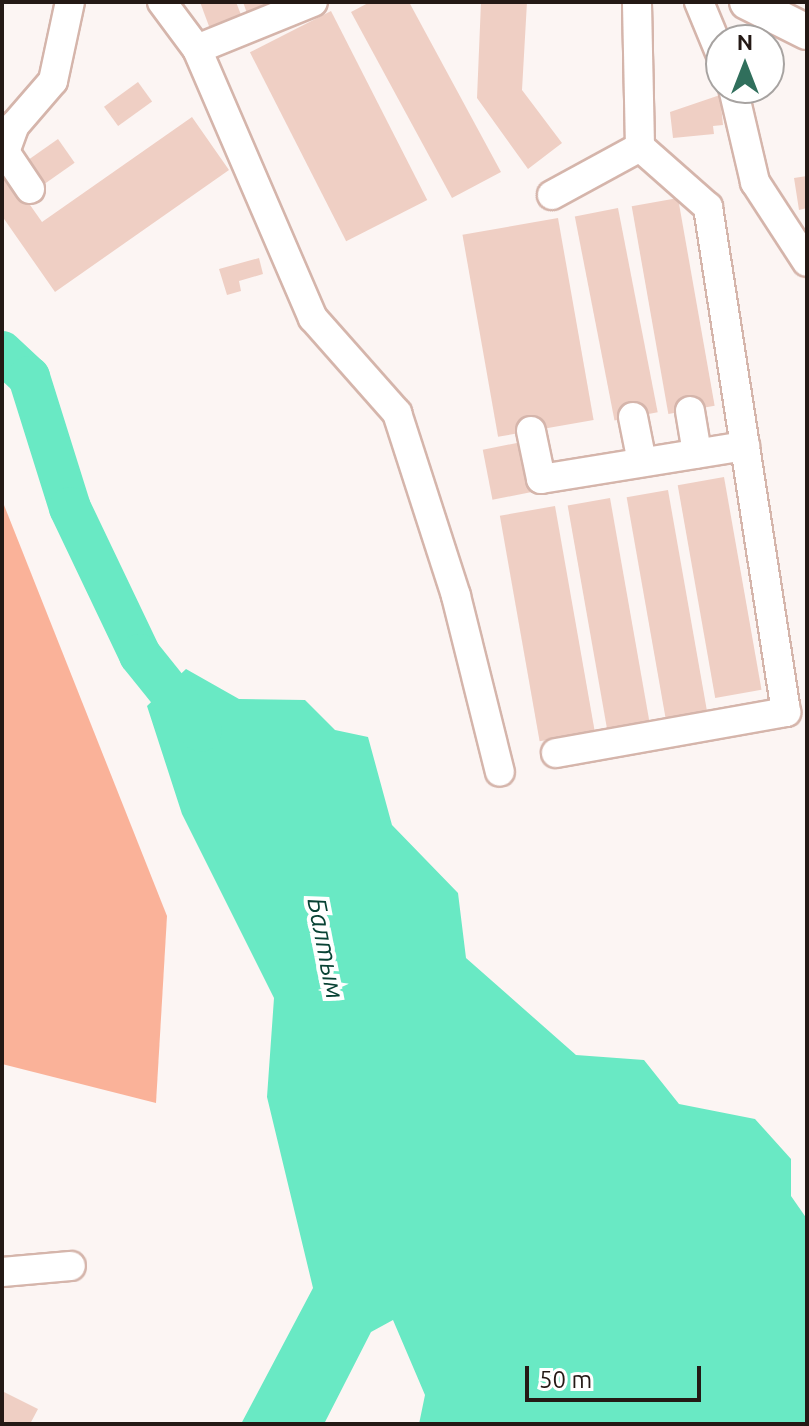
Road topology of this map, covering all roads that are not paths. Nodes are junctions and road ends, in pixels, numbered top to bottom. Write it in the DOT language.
graph roads {
  1 [pos="70,2"];
  2 [pos="162,2"];
  3 [pos="313,2"];
  4 [pos="637,2"];
  5 [pos="699,2"];
  6 [pos="747,2"];
  7 [pos="708,24"];
  8 [pos="807,32"];
  9 [pos="197,49"];
  10 [pos="737,104"];
  11 [pos="640,147"];
  12 [pos="30,189"];
  13 [pos="552,195"];
  14 [pos="807,262"];
  15 [pos="690,411"];
  16 [pos="633,417"];
  17 [pos="531,431"];
  18 [pos="745,446"];
  19 [pos="697,453"];
  20 [pos="642,462"];
  21 [pos="556,753"];
  22 [pos="500,772"];
  23 [pos="71,1266"];
  24 [pos="2,1272"];
  1 -- 12 [label="street"];
  2 -- 9 [label="street"];
  3 -- 9 [label="street"];
  4 -- 11 [label="street"];
  5 -- 7 [label="street"];
  6 -- 8 [label="main road"];
  9 -- 22 [label="street"];
  10 -- 14 [label="street"];
  11 -- 13 [label="street"];
  11 -- 18 [label="street"];
  15 -- 19 [label="street"];
  16 -- 20 [label="street"];
  17 -- 20 [label="street"];
  18 -- 19 [label="street"];
  18 -- 21 [label="street"];
  19 -- 20 [label="street"];
  23 -- 24 [label="street"];
}
